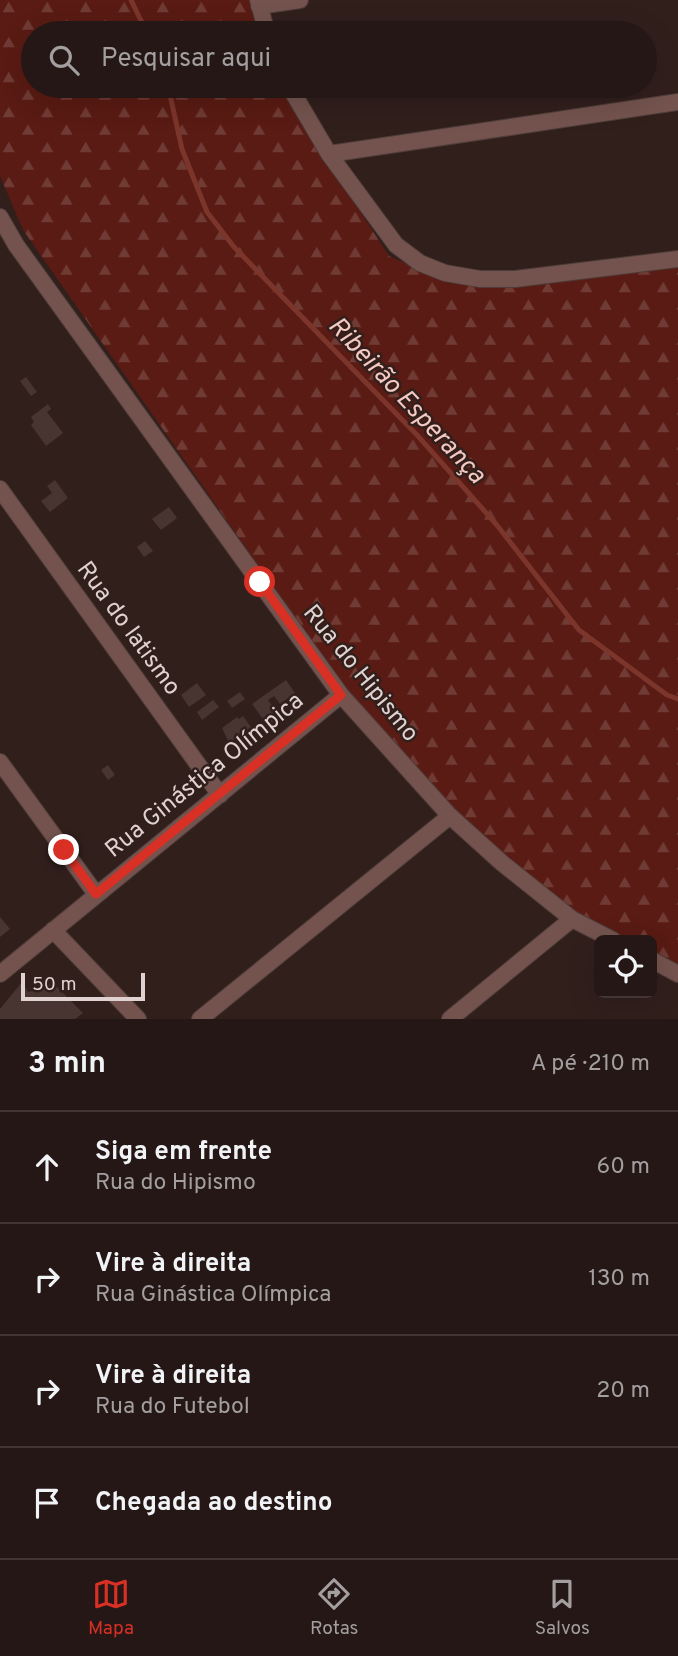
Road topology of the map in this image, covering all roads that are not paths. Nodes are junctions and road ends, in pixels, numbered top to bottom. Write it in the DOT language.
graph roads {
  1 [pos="300,0"];
  2 [pos="259,3"];
  3 [pos="264,21"];
  4 [pos="296,98"];
  5 [pos="678,102"];
  6 [pos="329,154"];
  7 [pos="0,217"];
  8 [pos="678,259"];
  9 [pos="0,489"];
  10 [pos="341,695"];
  11 [pos="0,762"];
  12 [pos="220,795"];
  13 [pos="450,816"];
  14 [pos="96,894"];
  15 [pos="572,919"];
  16 [pos="53,930"];
  17 [pos="603,935"];
  18 [pos="657,963"];
  19 [pos="0,974"];
  20 [pos="678,974"];
  21 [pos="138,1019"];
  22 [pos="200,1019"];
  23 [pos="450,1019"];
  1 -- 2 [label="street"];
  2 -- 3 [label="street"];
  4 -- 6 [label="street"];
  5 -- 6 [label="street"];
  6 -- 8 [label="street"];
  7 -- 10 [label="street, Rua do Hipismo"];
  9 -- 12 [label="street, Rua do Iatismo"];
  10 -- 12 [label="street, Rua Ginástica Olímpica"];
  10 -- 13 [label="street, Rua do Hipismo"];
  11 -- 14 [label="street"];
  12 -- 14 [label="street, Rua Ginástica Olímpica"];
  13 -- 15 [label="street, Rua do Hipismo"];
  13 -- 22 [label="street"];
  14 -- 16 [label="street, Rua Ginástica Olímpica"];
  15 -- 17 [label="street, Rua do Hipismo"];
  15 -- 23 [label="street"];
  16 -- 19 [label="street, Rua Ginástica Olímpica"];
  16 -- 21 [label="street"];
  18 -- 20 [label="street"];
}
